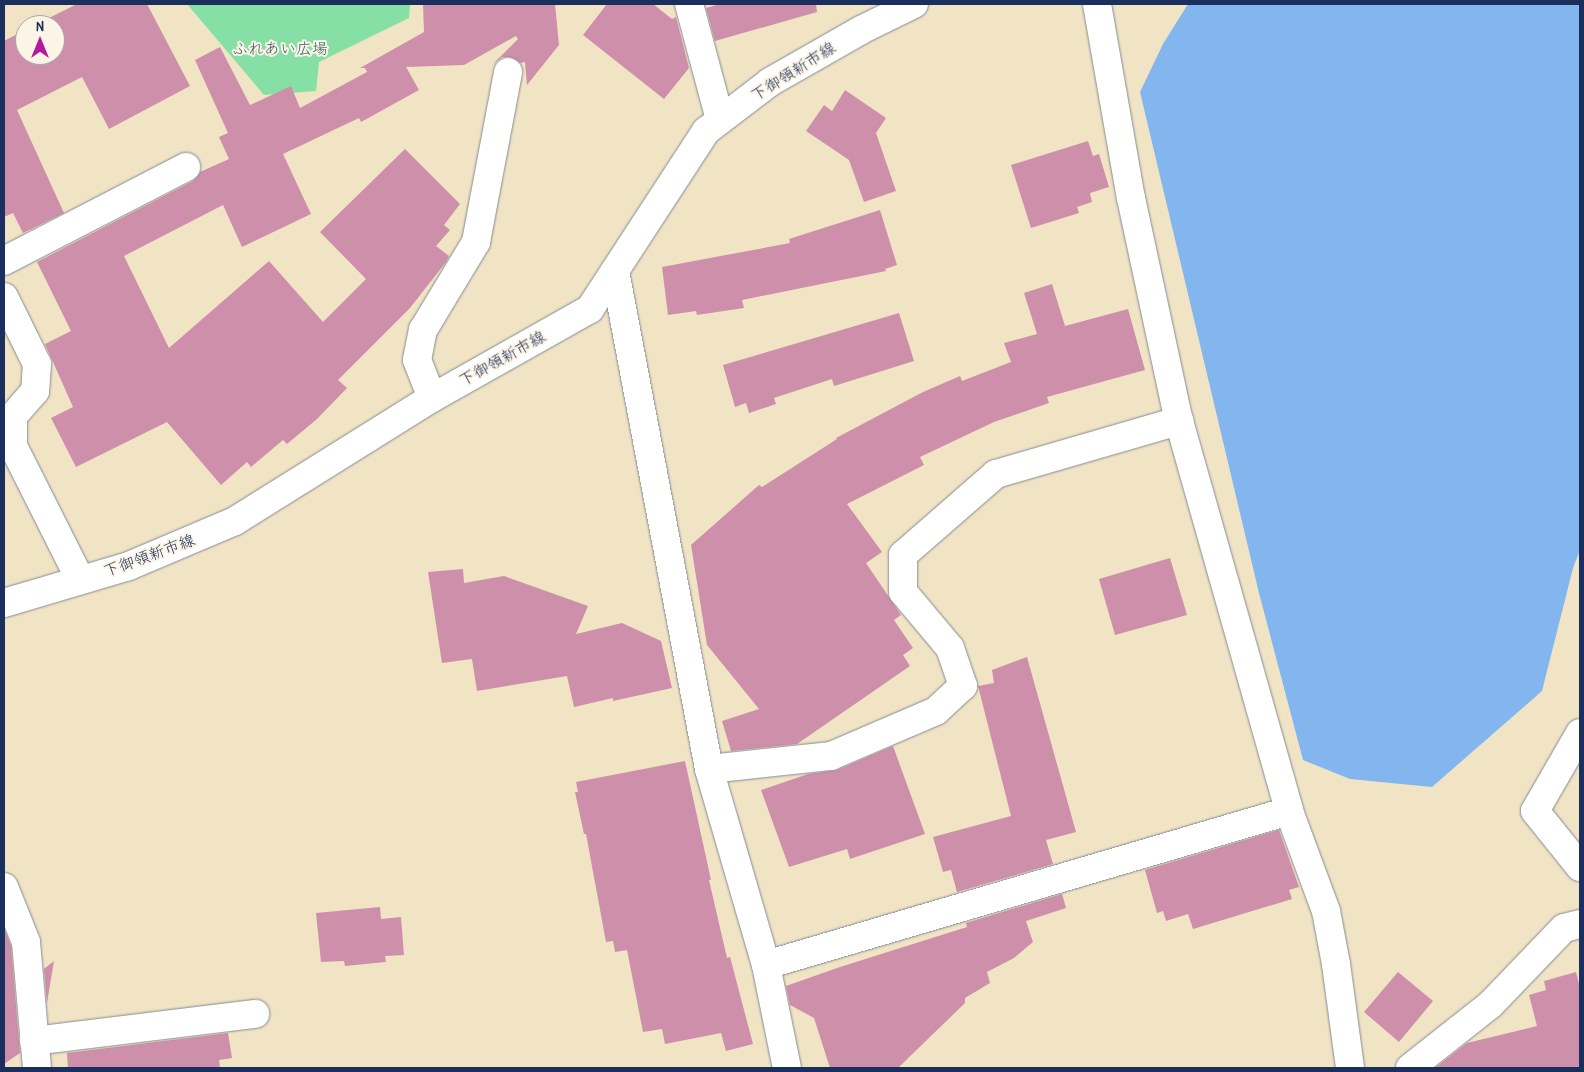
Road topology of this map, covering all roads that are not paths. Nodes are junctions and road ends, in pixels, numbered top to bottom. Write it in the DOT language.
graph roads {
  1 [pos="688,4"];
  2 [pos="914,4"];
  3 [pos="1097,4"];
  4 [pos="508,72"];
  5 [pos="720,120"];
  6 [pos="186,166"];
  7 [pos="4,261"];
  8 [pos="615,271"];
  9 [pos="4,297"];
  10 [pos="432,398"];
  11 [pos="1179,421"];
  12 [pos="80,579"];
  13 [pos="4,603"];
  14 [pos="1580,733"];
  15 [pos="709,769"];
  16 [pos="1289,811"];
  17 [pos="1580,867"];
  18 [pos="4,887"];
  19 [pos="1580,924"];
  20 [pos="766,965"];
  21 [pos="255,1014"];
  22 [pos="34,1041"];
  23 [pos="37,1068"];
  24 [pos="787,1068"];
  25 [pos="1350,1068"];
  26 [pos="1410,1068"];
  1 -- 5 [label="street"];
  2 -- 5 [label="street, 下御領新市線"];
  3 -- 11 [label="street"];
  4 -- 10 [label="street"];
  5 -- 8 [label="street, 下御領新市線"];
  6 -- 7 [label="street"];
  8 -- 10 [label="street, 下御領新市線"];
  8 -- 15 [label="street"];
  9 -- 12 [label="street"];
  10 -- 12 [label="street, 下御領新市線"];
  11 -- 15 [label="street"];
  11 -- 16 [label="street"];
  12 -- 13 [label="street, 下御領新市線"];
  14 -- 17 [label="street"];
  15 -- 20 [label="street"];
  16 -- 20 [label="street"];
  16 -- 25 [label="street"];
  18 -- 22 [label="street"];
  19 -- 26 [label="street"];
  20 -- 24 [label="street"];
  21 -- 22 [label="street"];
  22 -- 23 [label="street"];
}
